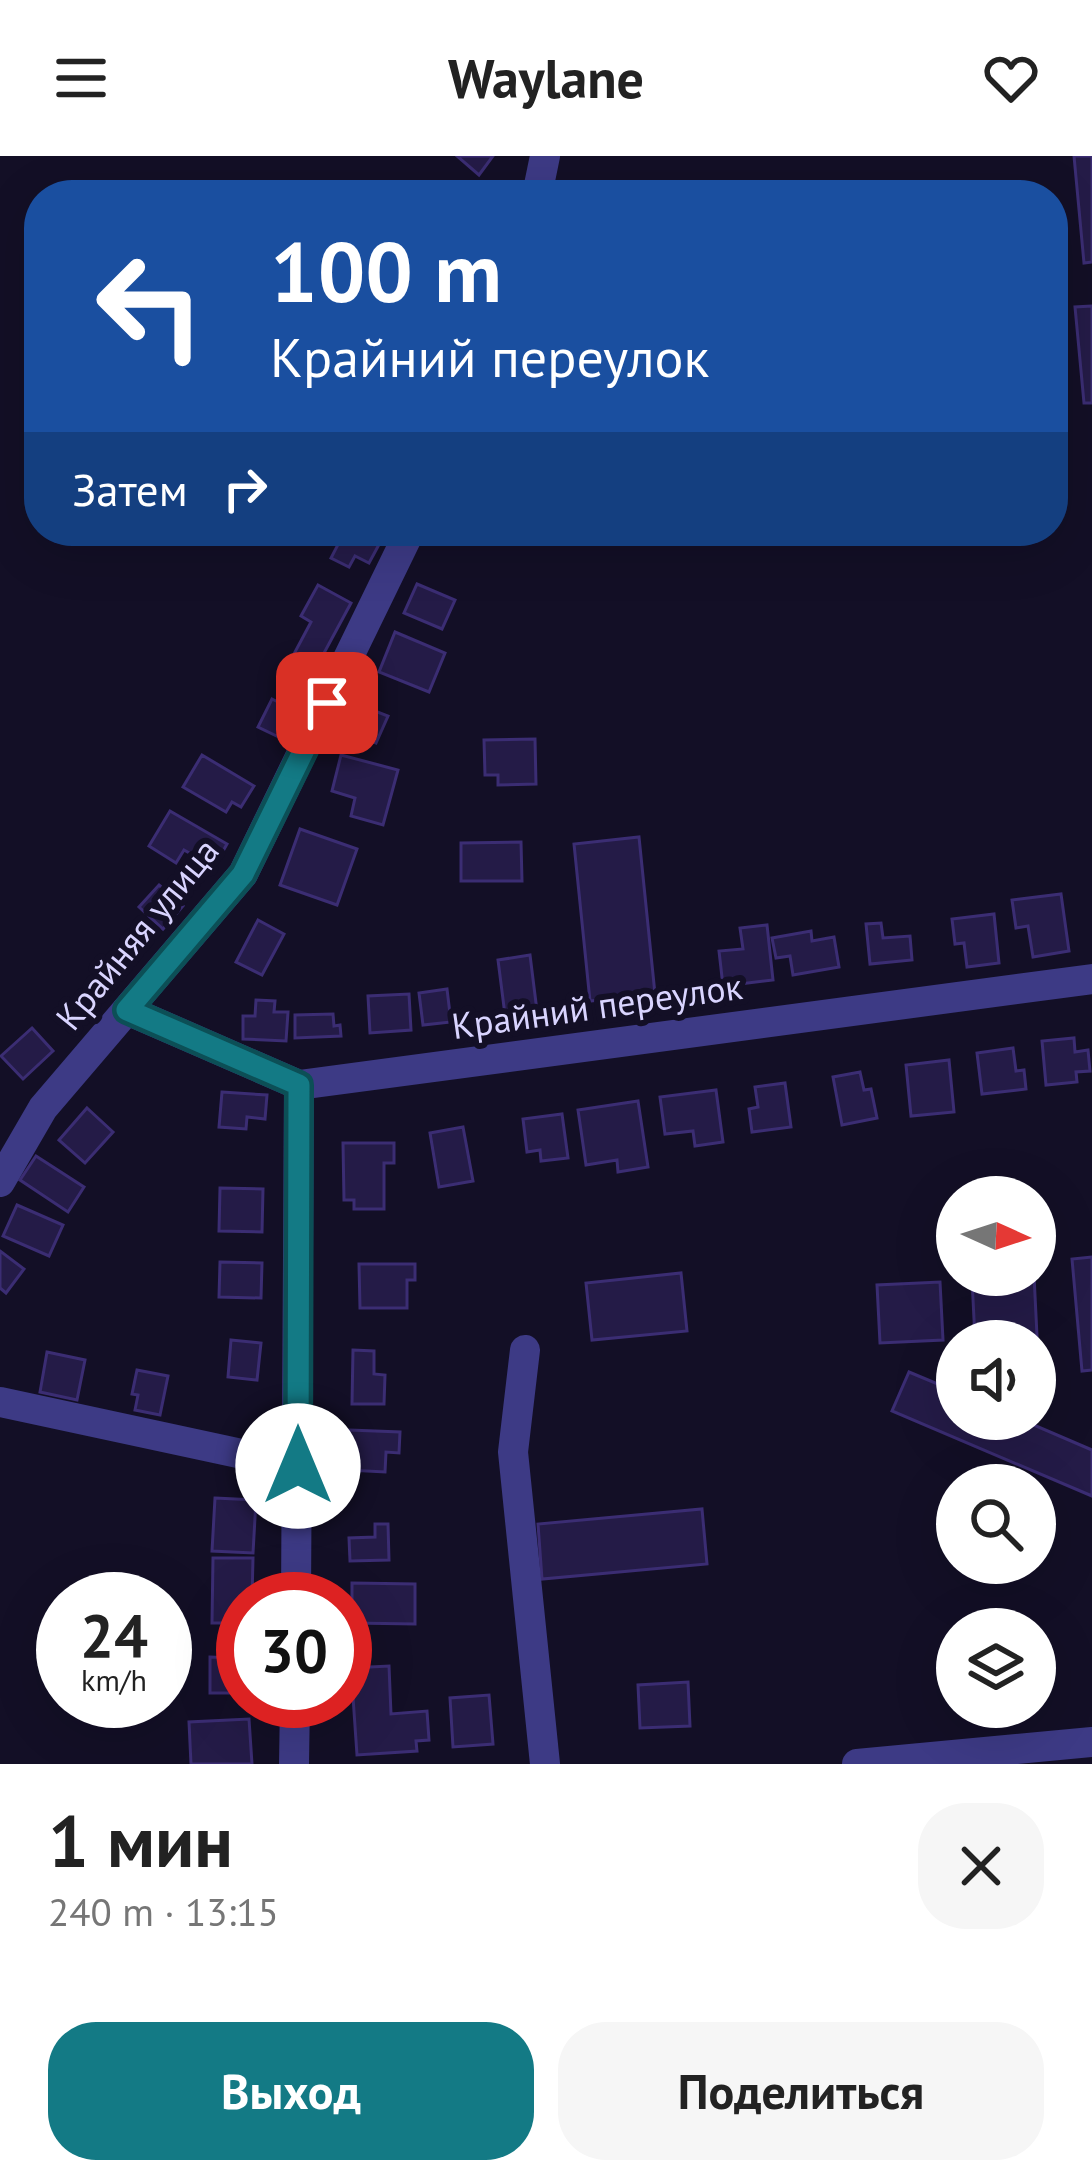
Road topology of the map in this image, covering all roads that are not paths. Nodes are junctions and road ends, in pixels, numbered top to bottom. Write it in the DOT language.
graph roads {
  1 [pos="403,546"];
  2 [pos="1092,980"];
  3 [pos="127,1010"];
  4 [pos="299,1085"];
  5 [pos="0,1182"];
  6 [pos="525,1350"];
  7 [pos="0,1402"];
  8 [pos="298,1466"];
  9 [pos="296,1572"];
  10 [pos="295,1728"];
  11 [pos="1092,1742"];
  12 [pos="1031,1756"];
  13 [pos="294,1764"];
  14 [pos="545,1764"];
  15 [pos="857,1764"];
  1 -- 3 [label="street, Крайняя улица"];
  2 -- 4 [label="street, Крайний переулок"];
  3 -- 4 [label="street"];
  3 -- 5 [label="street, Крайняя улица"];
  4 -- 8 [label="street"];
  6 -- 14 [label="street"];
  7 -- 8 [label="street"];
  8 -- 9 [label="street"];
  10 -- 13 [label="street"];
  11 -- 12 [label="street"];
  12 -- 15 [label="street"];
}
